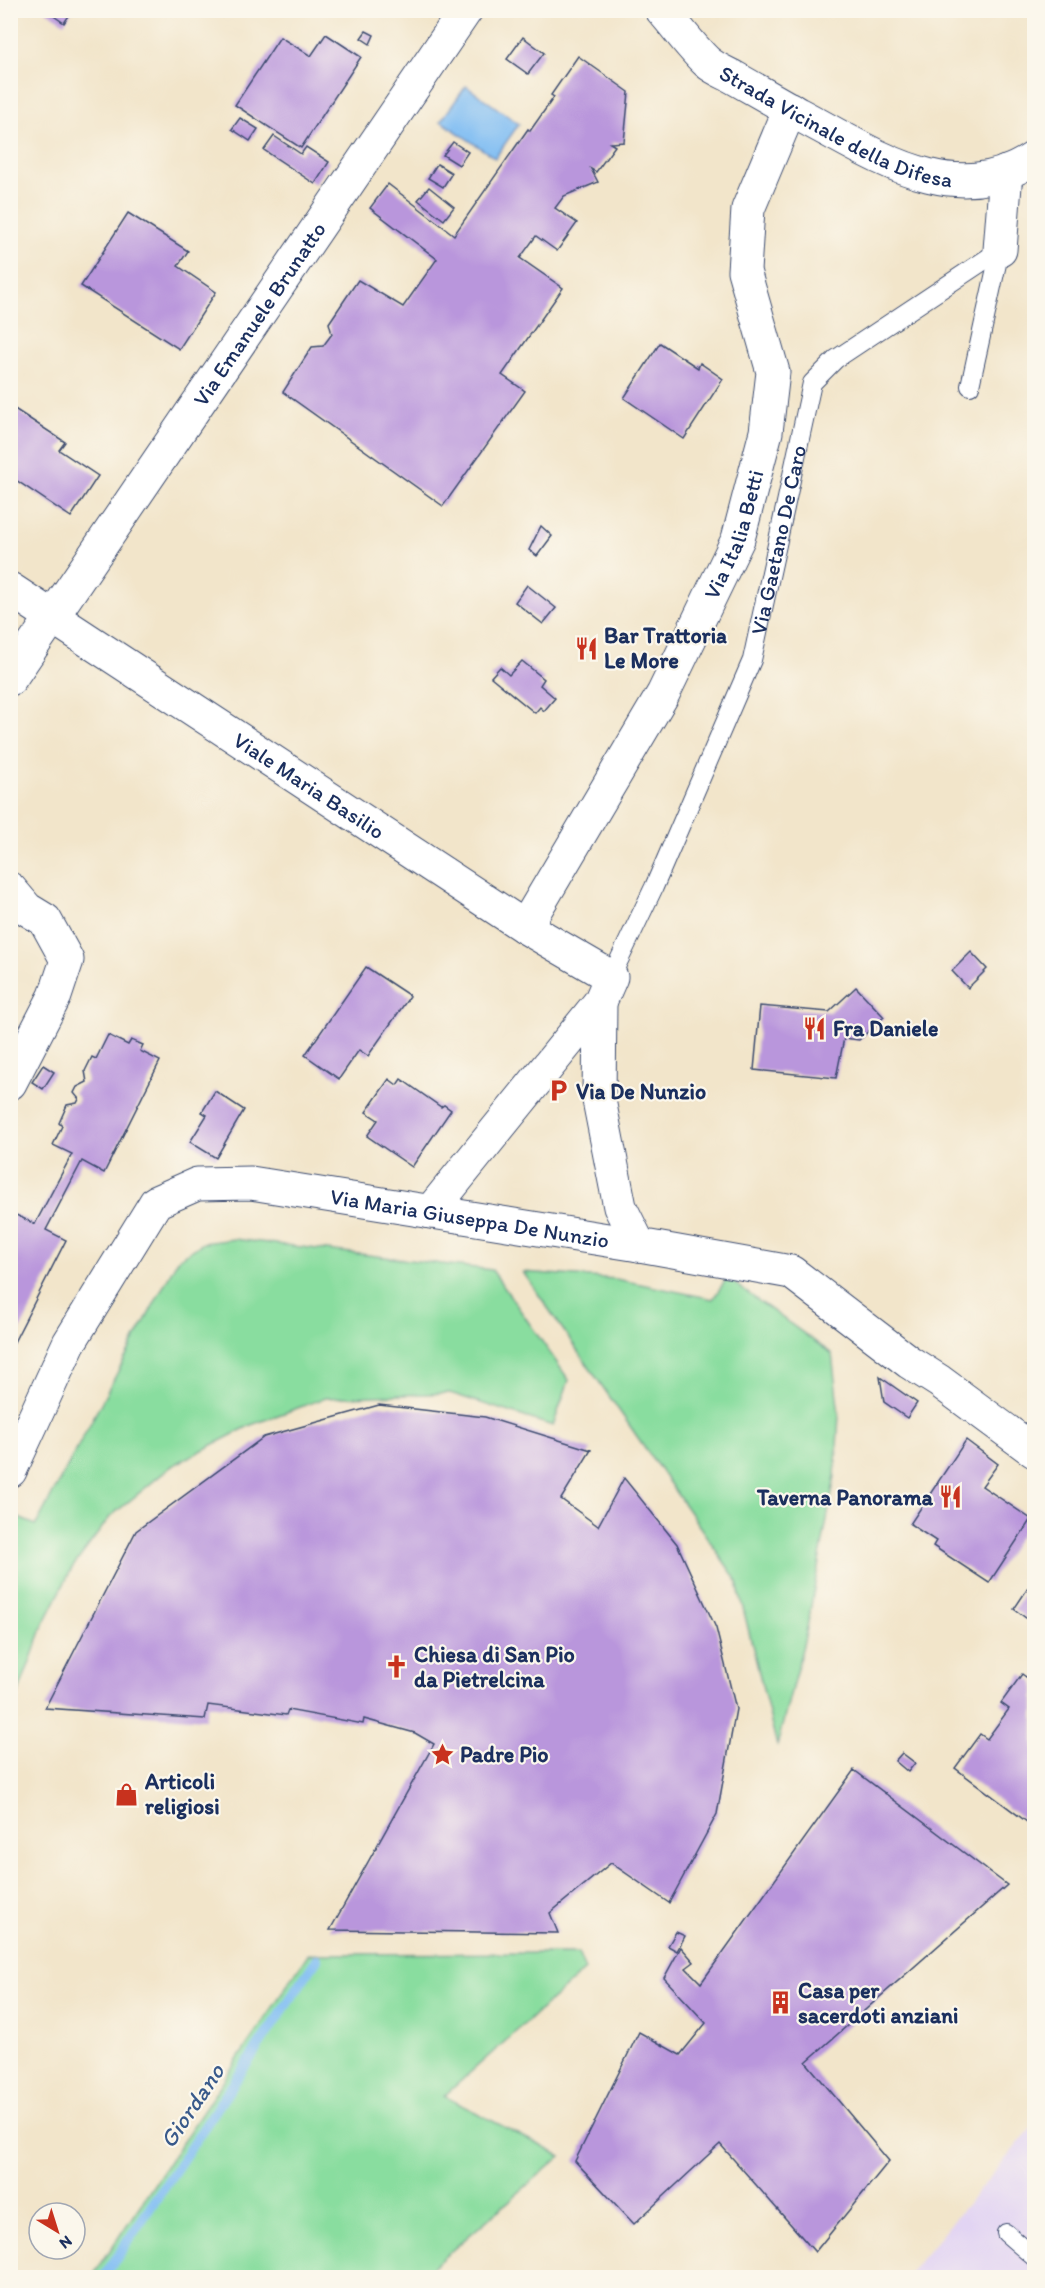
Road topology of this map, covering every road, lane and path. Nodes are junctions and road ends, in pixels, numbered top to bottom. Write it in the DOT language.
graph roads {
  1 [pos="466,10"];
  2 [pos="662,10"];
  3 [pos="790,109"];
  4 [pos="1020,165"];
  5 [pos="1000,250"];
  6 [pos="970,386"];
  7 [pos="10,589"];
  8 [pos="52,617"];
  9 [pos="10,679"];
  10 [pos="19,899"];
  11 [pos="525,927"];
  12 [pos="605,989"];
  13 [pos="10,1083"];
  14 [pos="430,1212"];
  15 [pos="639,1245"];
  16 [pos="1035,1451"];
  17 [pos="10,1471"];
  18 [pos="1006,2233"];
  19 [pos="1035,2256"];
  1 -- 8 [label="street, Via Emanuele Brunatto"];
  2 -- 3 [label="street, Strada Vicinale della Difesa"];
  3 -- 4 [label="street, Strada Vicinale della Difesa"];
  3 -- 11 [label="street, Via Italia Betti"];
  4 -- 5 [label="street"];
  5 -- 6 [label="lane"];
  5 -- 12 [label="lane, Via Gaetano De Caro"];
  7 -- 8 [label="street, Viale Maria Basilio"];
  8 -- 9 [label="street, Via Emanuele Brunatto"];
  8 -- 11 [label="street, Viale Maria Basilio"];
  10 -- 13 [label="street"];
  11 -- 12 [label="street, Viale Maria Basilio"];
  12 -- 14 [label="street"];
  12 -- 15 [label="street"];
  14 -- 15 [label="street, Via Maria Giuseppa De Nunzio"];
  14 -- 17 [label="street, Via Maria Giuseppa De Nunzio"];
  15 -- 16 [label="street, Via Maria Giuseppa De Nunzio"];
  18 -- 19 [label="lane"];
}
